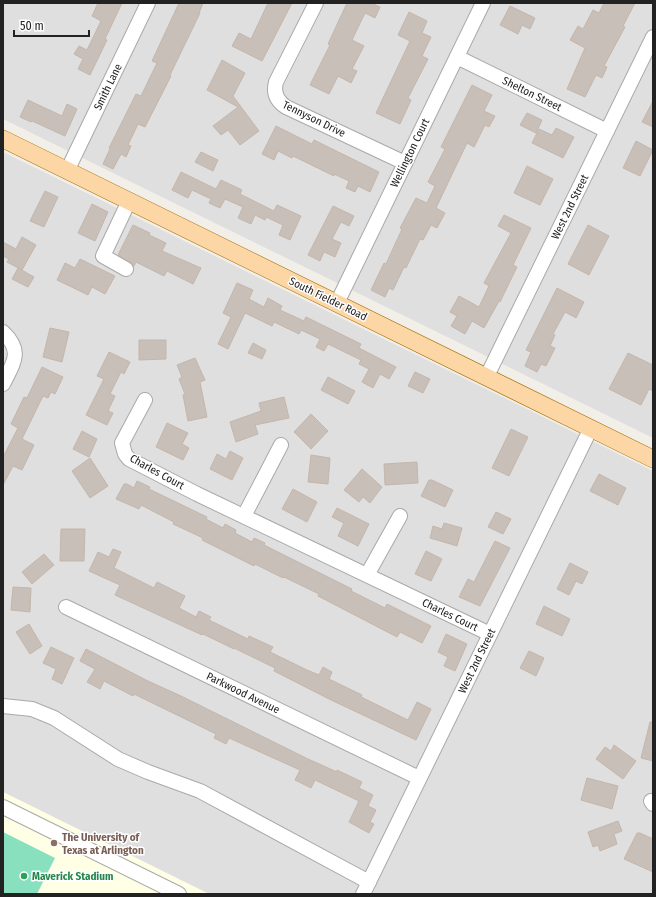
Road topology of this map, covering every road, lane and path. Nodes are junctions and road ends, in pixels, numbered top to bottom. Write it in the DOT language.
graph roads {
  1 [pos="148,3"];
  2 [pos="316,3"];
  3 [pos="483,3"];
  4 [pos="653,37"];
  5 [pos="457,57"];
  6 [pos="607,131"];
  7 [pos="3,140"];
  8 [pos="405,163"];
  9 [pos="67,171"];
  10 [pos="129,201"];
  11 [pos="126,269"];
  12 [pos="337,303"];
  13 [pos="3,332"];
  14 [pos="487,376"];
  15 [pos="3,384"];
  16 [pos="145,400"];
  17 [pos="591,428"];
  18 [pos="281,445"];
  19 [pos="653,459"];
  20 [pos="244,516"];
  21 [pos="400,516"];
  22 [pos="367,575"];
  23 [pos="66,607"];
  24 [pos="490,634"];
  25 [pos="3,706"];
  26 [pos="420,778"];
  27 [pos="3,807"];
  28 [pos="366,888"];
  29 [pos="179,894"];
  1 -- 9 [label="street, Smith Lane"];
  2 -- 8 [label="street, Tennyson Drive"];
  3 -- 5 [label="street, Wellington Court"];
  4 -- 6 [label="street, West 2nd Street"];
  5 -- 6 [label="street, Shelton Street"];
  5 -- 8 [label="street, Wellington Court"];
  6 -- 14 [label="street, West 2nd Street"];
  7 -- 9 [label="main road, South Fielder Road"];
  8 -- 12 [label="street, Wellington Court"];
  9 -- 10 [label="main road, South Fielder Road"];
  10 -- 11 [label="street"];
  10 -- 12 [label="main road, South Fielder Road"];
  12 -- 14 [label="main road, South Fielder Road"];
  13 -- 15 [label="street"];
  14 -- 17 [label="main road, South Fielder Road"];
  16 -- 20 [label="street, Charles Court"];
  17 -- 19 [label="main road, South Fielder Road"];
  17 -- 24 [label="street, West 2nd Street"];
  18 -- 20 [label="street"];
  20 -- 22 [label="street, Charles Court"];
  21 -- 22 [label="street"];
  22 -- 24 [label="street, Charles Court"];
  23 -- 26 [label="street, Parkwood Avenue"];
  24 -- 26 [label="street, West 2nd Street"];
  25 -- 28 [label="street"];
  26 -- 28 [label="street, West 2nd Street"];
  27 -- 29 [label="street"];
}
